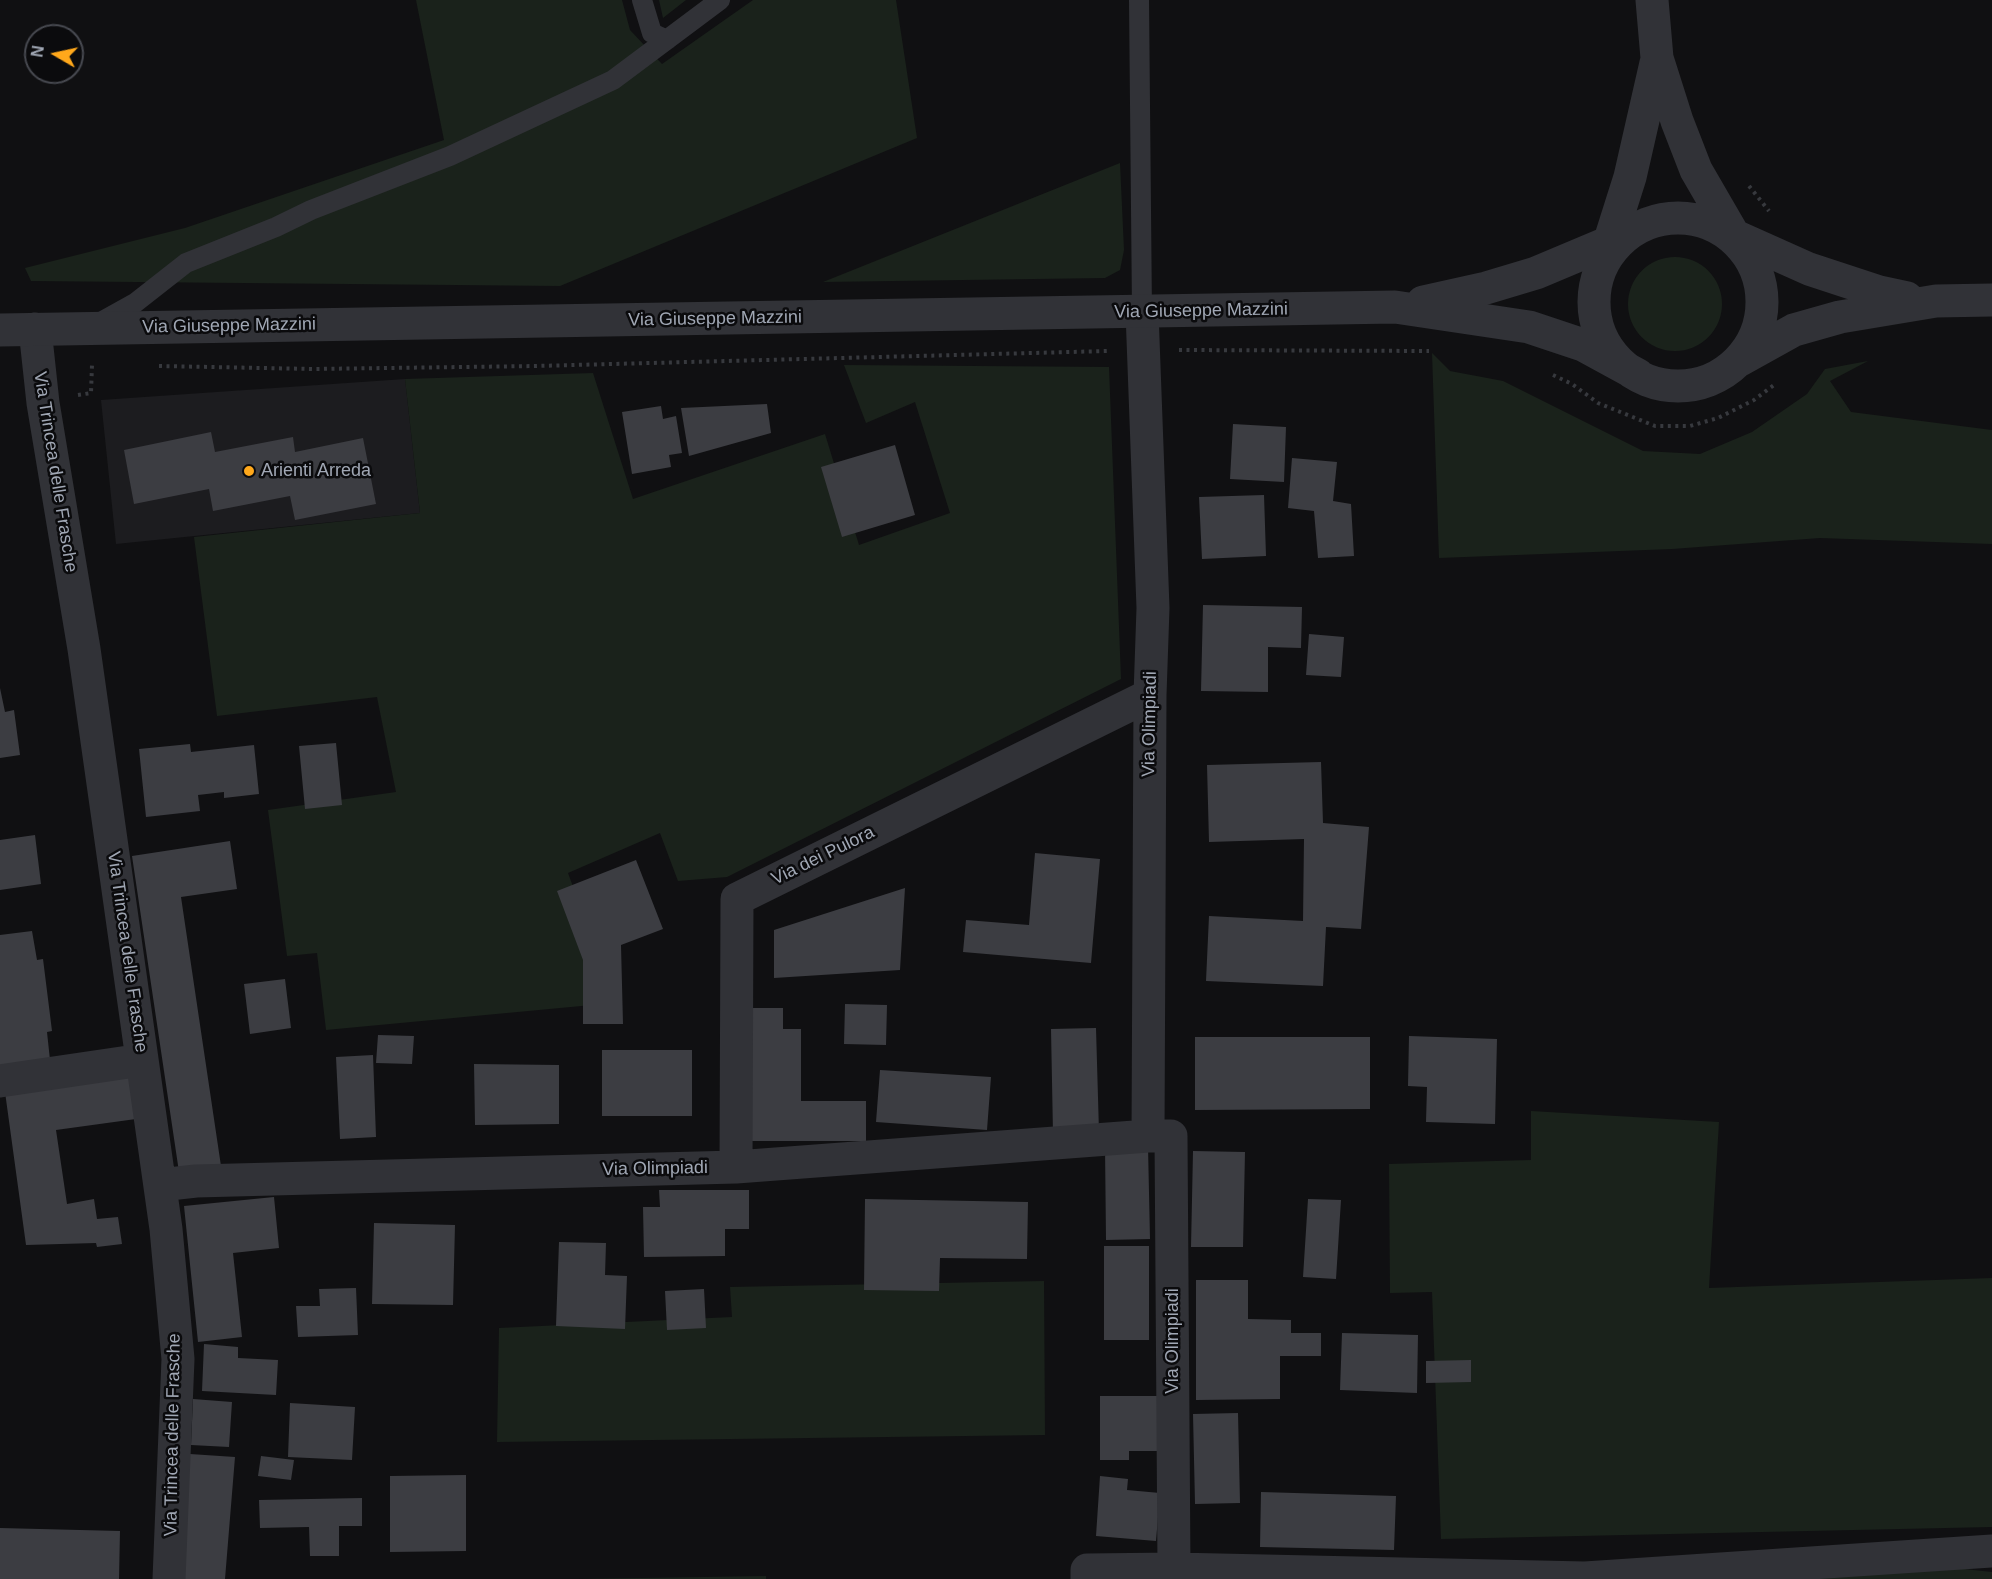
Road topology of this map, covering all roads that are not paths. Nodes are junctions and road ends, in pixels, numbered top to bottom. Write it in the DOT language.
graph roads {
  1 [pos="642,0"];
  2 [pos="720,0"];
  3 [pos="1139,0"];
  4 [pos="1652,0"];
  5 [pos="667,40"];
  6 [pos="1657,58"];
  7 [pos="1622,237"];
  8 [pos="1730,237"];
  9 [pos="1992,300"];
  10 [pos="1935,302"];
  11 [pos="1395,307"];
  12 [pos="1142,312"];
  13 [pos="88,328"];
  14 [pos="35,329"];
  15 [pos="0,330"];
  16 [pos="0,339"];
  17 [pos="1726,370"];
  18 [pos="1638,375"];
  19 [pos="1150,695"];
  20 [pos="142,1060"];
  21 [pos="0,1081"];
  22 [pos="1148,1136"];
  23 [pos="736,1167"];
  24 [pos="160,1185"];
  25 [pos="1992,1551"];
  26 [pos="1174,1569"];
  27 [pos="169,1579"];
  28 [pos="1087,1579"];
  1 -- 5 [label="lane"];
  2 -- 5 [label="lane"];
  3 -- 12 [label="lane"];
  4 -- 6 [label="street"];
  5 -- 13 [label="lane"];
  6 -- 7 [label="street"];
  6 -- 8 [label="street"];
  7 -- 8 [label="street"];
  7 -- 11 [label="street, Via Giuseppe Mazzini"];
  7 -- 18 [label="street"];
  8 -- 10 [label="street"];
  8 -- 17 [label="street"];
  9 -- 10 [label="street"];
  10 -- 17 [label="street"];
  11 -- 12 [label="street, Via Giuseppe Mazzini"];
  11 -- 18 [label="street, Via Giuseppe Mazzini"];
  12 -- 13 [label="street, Via Giuseppe Mazzini"];
  12 -- 19 [label="street, Via Olimpiadi"];
  13 -- 14 [label="street, Via Giuseppe Mazzini"];
  14 -- 15 [label="street, Via Giuseppe Mazzini"];
  14 -- 16 [label="street, Via Giuseppe Mazzini"];
  14 -- 20 [label="street, Via Trincea delle Frasche"];
  17 -- 18 [label="street"];
  19 -- 22 [label="street, Via Olimpiadi"];
  19 -- 23 [label="street, Via dei Pulora"];
  20 -- 21 [label="street"];
  20 -- 24 [label="street, Via Trincea delle Frasche"];
  22 -- 23 [label="street, Via Olimpiadi"];
  22 -- 26 [label="street, Via Olimpiadi"];
  23 -- 24 [label="street, Via Olimpiadi"];
  24 -- 27 [label="street, Via Trincea delle Frasche"];
  25 -- 26 [label="street"];
  26 -- 28 [label="street"];
}
